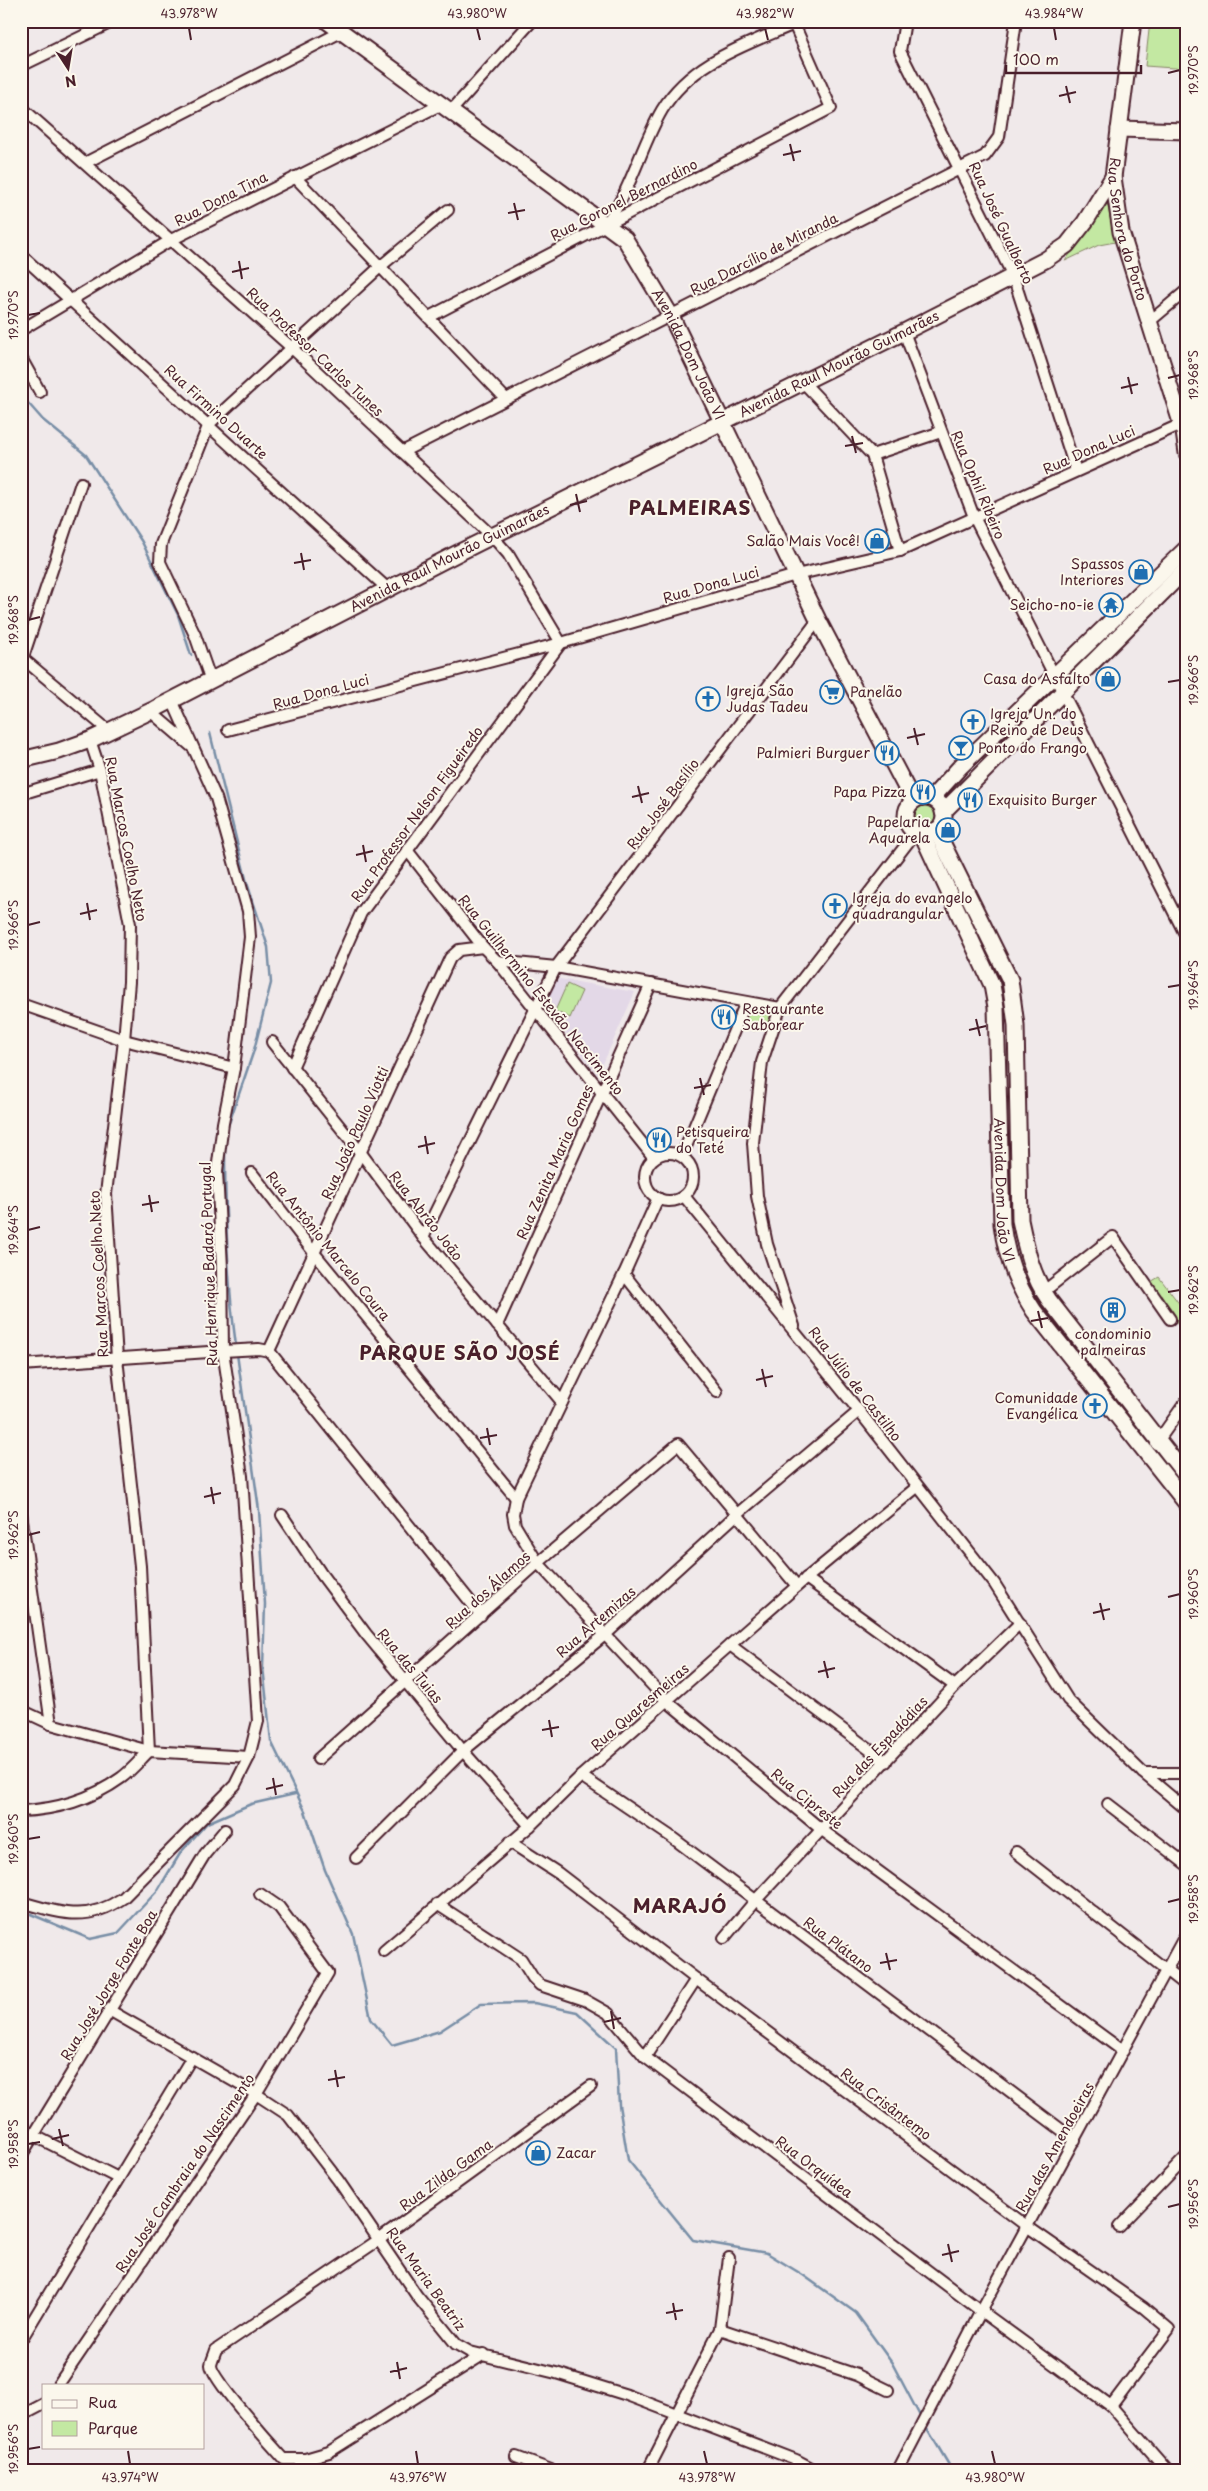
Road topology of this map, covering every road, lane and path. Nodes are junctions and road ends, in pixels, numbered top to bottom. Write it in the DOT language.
graph roads {
  1 [pos="114,21"];
  2 [pos="327,21"];
  3 [pos="905,21"];
  4 [pos="1016,21"];
  5 [pos="1133,21"];
  6 [pos="529,22"];
  7 [pos="795,23"];
  8 [pos="341,32"];
  9 [pos="21,66"];
  10 [pos="21,107"];
  11 [pos="445,108"];
  12 [pos="1119,129"];
  13 [pos="1187,131"];
  14 [pos="84,163"];
  15 [pos="961,170"];
  16 [pos="1113,176"];
  17 [pos="294,177"];
  18 [pos="448,210"];
  19 [pos="606,224"];
  20 [pos="171,240"];
  21 [pos="21,255"];
  22 [pos="380,266"];
  23 [pos="1013,276"];
  24 [pos="1187,290"];
  25 [pos="72,300"];
  26 [pos="671,316"];
  27 [pos="429,317"];
  28 [pos="1149,322"];
  29 [pos="21,330"];
  30 [pos="904,332"];
  31 [pos="292,348"];
  32 [pos="21,358"];
  33 [pos="803,382"];
  34 [pos="40,392"];
  35 [pos="505,398"];
  36 [pos="722,423"];
  37 [pos="209,424"];
  38 [pos="1185,426"];
  39 [pos="941,432"];
  40 [pos="402,452"];
  41 [pos="1187,453"];
  42 [pos="872,455"];
  43 [pos="1076,471"];
  44 [pos="81,483"];
  45 [pos="974,517"];
  46 [pos="492,536"];
  47 [pos="1187,548"];
  48 [pos="900,550"];
  49 [pos="1186,570"];
  50 [pos="796,575"];
  51 [pos="390,590"];
  52 [pos="818,620"];
  53 [pos="561,643"];
  54 [pos="22,657"];
  55 [pos="1054,674"];
  56 [pos="211,681"];
  57 [pos="1063,692"];
  58 [pos="172,700"];
  59 [pos="150,711"];
  60 [pos="228,730"];
  61 [pos="109,731"];
  62 [pos="90,740"];
  63 [pos="194,750"];
  64 [pos="21,760"];
  65 [pos="100,770"];
  66 [pos="21,794"];
  67 [pos="932,798"];
  68 [pos="913,801"];
  69 [pos="943,812"];
  70 [pos="924,832"];
  71 [pos="407,850"];
  72 [pos="1187,938"];
  73 [pos="483,947"];
  74 [pos="497,961"];
  75 [pos="556,967"];
  76 [pos="651,984"];
  77 [pos="746,1002"];
  78 [pos="21,1004"];
  79 [pos="535,1008"];
  80 [pos="780,1008"];
  81 [pos="124,1040"];
  82 [pos="272,1042"];
  83 [pos="234,1068"];
  84 [pos="292,1068"];
  85 [pos="602,1090"];
  86 [pos="360,1153"];
  87 [pos="682,1156"];
  88 [pos="654,1158"];
  89 [pos="252,1173"];
  90 [pos="684,1196"];
  91 [pos="658,1198"];
  92 [pos="423,1237"];
  93 [pos="316,1254"];
  94 [pos="624,1274"];
  95 [pos="1046,1296"];
  96 [pos="1034,1312"];
  97 [pos="1170,1319"];
  98 [pos="497,1325"];
  99 [pos="796,1333"];
  100 [pos="264,1350"];
  101 [pos="225,1351"];
  102 [pos="117,1358"];
  103 [pos="21,1365"];
  104 [pos="717,1392"];
  105 [pos="1187,1400"];
  106 [pos="562,1402"];
  107 [pos="859,1411"];
  108 [pos="1160,1442"];
  109 [pos="1145,1454"];
  110 [pos="1187,1477"];
  111 [pos="917,1487"];
  112 [pos="516,1498"];
  113 [pos="1187,1504"];
  114 [pos="21,1513"];
  115 [pos="282,1515"];
  116 [pos="736,1515"];
  117 [pos="21,1518"];
  118 [pos="538,1563"];
  119 [pos="806,1578"];
  120 [pos="797,1586"];
  121 [pos="481,1615"];
  122 [pos="1020,1623"];
  123 [pos="606,1634"];
  124 [pos="730,1645"];
  125 [pos="406,1681"];
  126 [pos="955,1686"];
  127 [pos="668,1702"];
  128 [pos="21,1710"];
  129 [pos="51,1724"];
  130 [pos="149,1751"];
  131 [pos="463,1752"];
  132 [pos="249,1757"];
  133 [pos="318,1759"];
  134 [pos="886,1762"];
  135 [pos="1143,1773"];
  136 [pos="1187,1773"];
  137 [pos="581,1776"];
  138 [pos="1108,1804"];
  139 [pos="1187,1810"];
  140 [pos="21,1811"];
  141 [pos="530,1826"];
  142 [pos="225,1830"];
  143 [pos="822,1830"];
  144 [pos="510,1842"];
  145 [pos="1016,1852"];
  146 [pos="356,1858"];
  147 [pos="1187,1865"];
  148 [pos="260,1894"];
  149 [pos="755,1901"];
  150 [pos="21,1902"];
  151 [pos="437,1904"];
  152 [pos="1187,1932"];
  153 [pos="724,1938"];
  154 [pos="384,1951"];
  155 [pos="1166,1971"];
  156 [pos="696,1979"];
  157 [pos="1187,1986"];
  158 [pos="109,2010"];
  159 [pos="1123,2051"];
  160 [pos="192,2057"];
  161 [pos="645,2057"];
  162 [pos="591,2086"];
  163 [pos="256,2094"];
  164 [pos="21,2129"];
  165 [pos="33,2136"];
  166 [pos="1075,2140"];
  167 [pos="21,2156"];
  168 [pos="1187,2156"];
  169 [pos="118,2178"];
  170 [pos="1028,2227"];
  171 [pos="1119,2227"];
  172 [pos="380,2239"];
  173 [pos="729,2258"];
  174 [pos="981,2311"];
  175 [pos="720,2330"];
  176 [pos="21,2340"];
  177 [pos="484,2354"];
  178 [pos="59,2384"];
  179 [pos="888,2390"];
  180 [pos="42,2405"];
  181 [pos="1112,2406"];
  182 [pos="677,2415"];
  183 [pos="21,2416"];
  184 [pos="516,2457"];
  185 [pos="551,2470"];
  186 [pos="648,2470"];
  187 [pos="815,2470"];
  188 [pos="898,2470"];
  189 [pos="1166,2470"];
  1 -- 9 [label="street"];
  2 -- 8 [label="main road, Avenida Dom João VI"];
  3 -- 15 [label="street, Rua José Gualberto"];
  4 -- 15 [label="street, Rua Darcílio de Miranda"];
  5 -- 12 [label="main road, Rua Senhora do Porto"];
  6 -- 11 [label="street"];
  7 -- 19 [label="street"];
  7 -- 19 [label="street, Rua Coronel Bernardino"];
  8 -- 11 [label="main road, Avenida Dom João VI"];
  8 -- 14 [label="street"];
  10 -- 14 [label="street, Rua Professor Carlos Tunes"];
  11 -- 17 [label="street, Rua Dona Tina"];
  11 -- 19 [label="main road, Avenida Dom João VI"];
  12 -- 13 [label="main road"];
  12 -- 16 [label="main road, Rua Senhora do Porto"];
  14 -- 20 [label="street, Rua Professor Carlos Tunes"];
  15 -- 23 [label="street, Rua José Gualberto"];
  15 -- 26 [label="street, Rua Darcílio de Miranda"];
  16 -- 23 [label="main road, Avenida Raul Mourão Guimarães"];
  16 -- 28 [label="main road, Rua Senhora do Porto"];
  17 -- 20 [label="street, Rua Dona Tina"];
  17 -- 22 [label="street"];
  18 -- 22 [label="street"];
  19 -- 26 [label="main road, Avenida Dom João VI"];
  19 -- 27 [label="street, Rua Coronel Bernardino"];
  20 -- 25 [label="street, Rua Dona Tina"];
  20 -- 31 [label="street, Rua Professor Carlos Tunes"];
  21 -- 25 [label="street, Rua Firmino Duarte"];
  22 -- 27 [label="street"];
  22 -- 31 [label="street"];
  23 -- 30 [label="main road, Avenida Raul Mourão Guimarães"];
  23 -- 43 [label="street, Rua José Gualberto"];
  24 -- 28 [label="street"];
  25 -- 29 [label="street, Rua Dona Tina"];
  25 -- 37 [label="street, Rua Firmino Duarte"];
  26 -- 35 [label="street, Rua Darcílio de Miranda"];
  26 -- 36 [label="main road, Avenida Dom João VI"];
  27 -- 35 [label="street"];
  28 -- 38 [label="main road, Rua Senhora do Porto"];
  30 -- 33 [label="main road, Avenida Raul Mourão Guimarães"];
  30 -- 39 [label="street, Rua Ophil Ribeiro"];
  31 -- 37 [label="street"];
  31 -- 40 [label="street, Rua Professor Carlos Tunes"];
  32 -- 34 [label="street"];
  33 -- 36 [label="main road, Avenida Raul Mourão Guimarães"];
  33 -- 42 [label="street"];
  35 -- 40 [label="street, Rua Darcílio de Miranda"];
  36 -- 46 [label="main road, Avenida Raul Mourão Guimarães"];
  36 -- 50 [label="main road, Avenida Dom João VI"];
  37 -- 51 [label="street, Rua Firmino Duarte"];
  37 -- 56 [label="street"];
  38 -- 41 [label="main road, Rua Senhora do Porto"];
  38 -- 43 [label="street, Rua Dona Luci"];
  39 -- 42 [label="street"];
  39 -- 45 [label="street, Rua Ophil Ribeiro"];
  40 -- 46 [label="street, Rua Professor Carlos Tunes"];
  42 -- 48 [label="street"];
  43 -- 45 [label="street, Rua Dona Luci"];
  44 -- 54 [label="street"];
  45 -- 48 [label="street, Rua Dona Luci"];
  45 -- 55 [label="street, Rua Ophil Ribeiro"];
  46 -- 51 [label="main road, Avenida Raul Mourão Guimarães"];
  46 -- 53 [label="street, Rua Professor Carlos Tunes"];
  47 -- 55 [label="main road"];
  48 -- 50 [label="street, Rua Dona Luci"];
  49 -- 57 [label="main road"];
  50 -- 52 [label="main road, Avenida Dom João VI"];
  50 -- 53 [label="street, Rua Dona Luci"];
  51 -- 56 [label="main road, Avenida Raul Mourão Guimarães"];
  52 -- 68 [label="main road, Avenida Dom João VI"];
  52 -- 75 [label="street, Rua José Basílio"];
  53 -- 60 [label="street, Rua Dona Luci"];
  53 -- 71 [label="street, Rua Professor Nelson Figueiredo"];
  54 -- 61 [label="street"];
  55 -- 57 [label="street, Rua Ophil Ribeiro"];
  55 -- 67 [label="main road"];
  56 -- 58 [label="main road, Avenida Raul Mourão Guimarães"];
  57 -- 69 [label="main road"];
  57 -- 72 [label="street, Rua Ophil Ribeiro"];
  58 -- 59 [label="main road, Avenida Raul Mourão Guimarães"];
  58 -- 63 [label="street, Rua Henrique Badaró Portugal"];
  59 -- 61 [label="main road, Avenida Raul Mourão Guimarães"];
  59 -- 63 [label="street, Rua Henrique Badaró Portugal"];
  61 -- 62 [label="main road, Avenida Raul Mourão Guimarães"];
  62 -- 64 [label="main road, Avenida Raul Mourão Guimarães"];
  62 -- 65 [label="street, Rua Marcos Coelho Neto"];
  63 -- 83 [label="street, Rua Henrique Badaró Portugal"];
  65 -- 66 [label="street"];
  65 -- 81 [label="street, Rua Marcos Coelho Neto"];
  67 -- 68 [label="main road"];
  67 -- 69 [label="main road"];
  68 -- 70 [label="main road"];
  69 -- 70 [label="main road"];
  70 -- 80 [label="street, Rua Júlio de Castilho"];
  70 -- 95 [label="main road, Avenida Dom João VI"];
  70 -- 96 [label="main road, Avenida Dom João VI"];
  71 -- 73 [label="street, Rua Guilhermino Estevão Nascimento"];
  71 -- 84 [label="street, Rua Professor Nelson Figueiredo"];
  73 -- 74 [label="street, Rua Guilhermino Estevão Nascimento"];
  73 -- 86 [label="street, Rua João Paulo Viotti"];
  74 -- 75 [label="street"];
  74 -- 79 [label="street, Rua Guilhermino Estevão Nascimento"];
  75 -- 76 [label="street"];
  75 -- 79 [label="street, Rua José Basílio"];
  76 -- 77 [label="street"];
  76 -- 85 [label="street, Rua Zenita Maria Gomes"];
  77 -- 80 [label="street"];
  77 -- 87 [label="street"];
  78 -- 81 [label="street"];
  79 -- 85 [label="street, Rua Guilhermino Estevão Nascimento"];
  79 -- 92 [label="street, Rua José Basílio"];
  80 -- 99 [label="street, Rua Júlio de Castilho"];
  81 -- 83 [label="street"];
  81 -- 102 [label="street, Rua Marcos Coelho Neto"];
  82 -- 84 [label="street, Rua Abrão João"];
  83 -- 101 [label="street, Rua Henrique Badaró Portugal"];
  84 -- 86 [label="street, Rua Abrão João"];
  85 -- 88 [label="street, Rua Guilhermino Estevão Nascimento"];
  85 -- 98 [label="street, Rua Zenita Maria Gomes"];
  86 -- 92 [label="street, Rua Abrão João"];
  86 -- 93 [label="street, Rua João Paulo Viotti"];
  87 -- 88 [label="street"];
  87 -- 90 [label="street"];
  88 -- 91 [label="street"];
  89 -- 93 [label="street, Rua Antônio Marcelo Coura"];
  90 -- 91 [label="street"];
  90 -- 99 [label="street"];
  91 -- 94 [label="street"];
  92 -- 98 [label="street, Rua Abrão João"];
  93 -- 100 [label="street, Rua João Paulo Viotti"];
  93 -- 112 [label="street, Rua Antônio Marcelo Coura"];
  94 -- 104 [label="street"];
  94 -- 106 [label="street"];
  95 -- 96 [label="main road"];
  95 -- 97 [label="street"];
  95 -- 108 [label="main road, Avenida Dom João VI"];
  96 -- 109 [label="main road, Avenida Dom João VI"];
  98 -- 106 [label="street, Rua Abrão João"];
  99 -- 107 [label="street, Rua Júlio de Castilho"];
  100 -- 101 [label="street"];
  100 -- 121 [label="street"];
  101 -- 102 [label="street"];
  101 -- 132 [label="street, Rua Henrique Badaró Portugal"];
  102 -- 103 [label="street"];
  102 -- 130 [label="street, Rua Marcos Coelho Neto"];
  105 -- 108 [label="street"];
  106 -- 112 [label="street"];
  107 -- 111 [label="street, Rua Júlio de Castilho"];
  107 -- 116 [label="street, Rua Artemizas"];
  108 -- 109 [label="street"];
  108 -- 110 [label="main road, Avenida Dom João VI"];
  109 -- 113 [label="main road, Avenida Dom João VI"];
  111 -- 119 [label="street, Rua Quaresmeiras"];
  111 -- 122 [label="street, Rua Júlio de Castilho"];
  112 -- 118 [label="street, Rua Cipreste"];
  114 -- 117 [label="street"];
  115 -- 125 [label="street, Rua das Tuias"];
  116 -- 118 [label="street, Rua dos Álamos"];
  116 -- 120 [label="street"];
  116 -- 123 [label="street, Rua Artemizas"];
  117 -- 129 [label="street"];
  118 -- 121 [label="street, Rua dos Álamos"];
  118 -- 123 [label="street, Rua Cipreste"];
  119 -- 120 [label="street, Rua Quaresmeiras"];
  119 -- 126 [label="street"];
  120 -- 124 [label="street, Rua Quaresmeiras"];
  121 -- 125 [label="street, Rua dos Álamos"];
  122 -- 126 [label="street, Rua das Espadódias"];
  122 -- 135 [label="street, Rua Júlio de Castilho"];
  123 -- 127 [label="street, Rua Cipreste"];
  123 -- 131 [label="street, Rua Artemizas"];
  124 -- 127 [label="street, Rua Quaresmeiras"];
  124 -- 134 [label="street"];
  125 -- 131 [label="street, Rua das Tuias"];
  125 -- 133 [label="street, Rua dos Álamos"];
  126 -- 134 [label="street, Rua das Espadódias"];
  127 -- 137 [label="street, Rua Quaresmeiras"];
  127 -- 143 [label="street, Rua Cipreste"];
  128 -- 129 [label="street"];
  129 -- 130 [label="street"];
  130 -- 132 [label="street"];
  130 -- 140 [label="street"];
  131 -- 141 [label="street, Rua das Tuias"];
  131 -- 146 [label="street, Rua Artemizas"];
  132 -- 150 [label="street, Rua Henrique Badaró Portugal"];
  134 -- 143 [label="street, Rua das Espadódias"];
  135 -- 136 [label="street"];
  135 -- 139 [label="street, Rua Júlio de Castilho"];
  137 -- 141 [label="street, Rua Quaresmeiras"];
  137 -- 149 [label="street, Rua Plátano"];
  138 -- 147 [label="street"];
  141 -- 144 [label="street, Rua Quaresmeiras"];
  142 -- 158 [label="street, Rua José Jorge Fonte Boa"];
  143 -- 149 [label="street, Rua das Espadódias"];
  143 -- 159 [label="street, Rua Cipreste"];
  144 -- 151 [label="street, Rua Quaresmeiras"];
  144 -- 156 [label="street, Rua Crisântemo"];
  145 -- 155 [label="street"];
  148 -- 163 [label="street, Rua José Cambraia do Nascimento"];
  149 -- 153 [label="street, Rua das Espadódias"];
  149 -- 166 [label="street, Rua Plátano"];
  151 -- 154 [label="street, Rua Quaresmeiras"];
  151 -- 161 [label="street, Rua Orquídea"];
  152 -- 155 [label="street, Rua das Amendoeiras"];
  155 -- 157 [label="street"];
  155 -- 159 [label="street, Rua das Amendoeiras"];
  156 -- 161 [label="street"];
  156 -- 170 [label="street, Rua Crisântemo"];
  158 -- 160 [label="street, Rua Maria Beatriz"];
  158 -- 165 [label="street, Rua José Jorge Fonte Boa"];
  159 -- 166 [label="street, Rua das Amendoeiras"];
  160 -- 163 [label="street, Rua Maria Beatriz"];
  160 -- 169 [label="street"];
  161 -- 174 [label="street, Rua Orquídea"];
  162 -- 172 [label="street, Rua Zilda Gama"];
  163 -- 172 [label="street, Rua Maria Beatriz"];
  163 -- 178 [label="street, Rua José Cambraia do Nascimento"];
  164 -- 165 [label="street"];
  165 -- 167 [label="street, Rua José Jorge Fonte Boa"];
  165 -- 169 [label="street"];
  166 -- 170 [label="street, Rua das Amendoeiras"];
  168 -- 171 [label="street"];
  169 -- 176 [label="street"];
  170 -- 174 [label="street, Rua das Amendoeiras"];
  170 -- 181 [label="street, Rua Crisântemo"];
  172 -- 177 [label="street, Rua Maria Beatriz"];
  172 -- 177 [label="street, Rua Zilda Gama"];
  173 -- 175 [label="street"];
  174 -- 181 [label="street, Rua Orquídea"];
  174 -- 188 [label="street, Rua das Amendoeiras"];
  175 -- 179 [label="street"];
  175 -- 182 [label="street"];
  177 -- 182 [label="street, Rua Maria Beatriz"];
  180 -- 183 [label="street"];
  181 -- 189 [label="street, Rua Orquídea"];
  182 -- 186 [label="street"];
  182 -- 187 [label="street, Rua Maria Beatriz"];
  184 -- 185 [label="street"];
}
